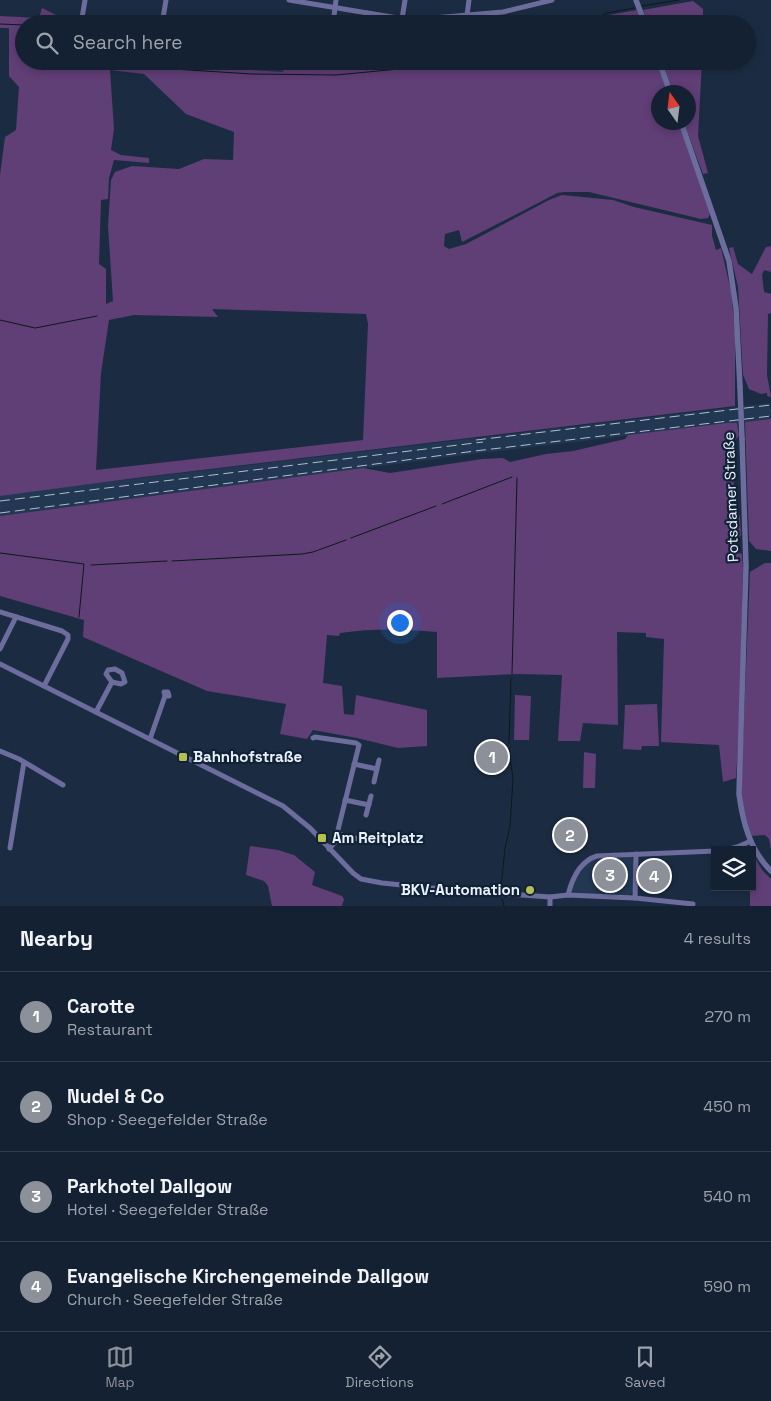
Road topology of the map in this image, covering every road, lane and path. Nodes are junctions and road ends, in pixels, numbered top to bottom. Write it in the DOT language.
graph roads {
  1 [pos="85,0"];
  2 [pos="166,0"];
  3 [pos="289,0"];
  4 [pos="336,0"];
  5 [pos="404,0"];
  6 [pos="470,0"];
  7 [pos="552,0"];
  8 [pos="636,0"];
  9 [pos="335,8"];
  10 [pos="82,15"];
  11 [pos="164,15"];
  12 [pos="334,15"];
  13 [pos="382,15"];
  14 [pos="402,15"];
  15 [pos="467,15"];
  16 [pos="642,15"];
  17 [pos="662,70"];
  18 [pos="668,85"];
  19 [pos="684,130"];
  20 [pos="0,612"];
  21 [pos="16,617"];
  22 [pos="0,649"];
  23 [pos="0,664"];
  24 [pos="112,682"];
  25 [pos="44,686"];
  26 [pos="165,696"];
  27 [pos="96,712"];
  28 [pos="150,738"];
  29 [pos="313,738"];
  30 [pos="0,751"];
  31 [pos="379,760"];
  32 [pos="24,762"];
  33 [pos="354,764"];
  34 [pos="377,769"];
  35 [pos="374,782"];
  36 [pos="63,785"];
  37 [pos="371,796"];
  38 [pos="345,800"];
  39 [pos="368,805"];
  40 [pos="366,815"];
  41 [pos="337,834"];
  42 [pos="363,840"];
  43 [pos="750,841"];
  44 [pos="739,846"];
  45 [pos="10,848"];
  46 [pos="329,849"];
  47 [pos="711,851"];
  48 [pos="636,854"];
  49 [pos="771,871"];
  50 [pos="568,895"];
  51 [pos="550,897"];
  52 [pos="635,898"];
  53 [pos="680,904"];
  54 [pos="693,904"];
  55 [pos="550,906"];
  1 -- 10 [label="street"];
  2 -- 11 [label="street"];
  3 -- 9 [label="street"];
  4 -- 9 [label="street"];
  5 -- 14 [label="street"];
  6 -- 15 [label="street"];
  7 -- 15 [label="street"];
  8 -- 16 [label="street"];
  9 -- 12 [label="street"];
  9 -- 13 [label="street"];
  17 -- 18 [label="street"];
  19 -- 43 [label="street, Potsdamer Straße, bridge"];
  20 -- 21 [label="street"];
  21 -- 22 [label="street"];
  21 -- 25 [label="street"];
  23 -- 25 [label="street"];
  24 -- 27 [label="street"];
  25 -- 27 [label="street"];
  26 -- 28 [label="street"];
  27 -- 28 [label="street"];
  28 -- 46 [label="street"];
  29 -- 33 [label="street"];
  30 -- 32 [label="street"];
  31 -- 34 [label="street"];
  32 -- 36 [label="street"];
  32 -- 45 [label="street"];
  33 -- 34 [label="street"];
  33 -- 38 [label="street"];
  34 -- 35 [label="street"];
  37 -- 39 [label="street"];
  38 -- 39 [label="street"];
  38 -- 41 [label="street"];
  39 -- 40 [label="street"];
  41 -- 42 [label="street"];
  41 -- 46 [label="street"];
  43 -- 44 [label="street"];
  43 -- 49 [label="street, Potsdamer Straße"];
  46 -- 51 [label="street"];
  47 -- 48 [label="street"];
  48 -- 50 [label="street"];
  48 -- 52 [label="street"];
  50 -- 51 [label="street"];
  50 -- 52 [label="street"];
  51 -- 55 [label="street"];
  52 -- 53 [label="street"];
  53 -- 54 [label="street"];
}
